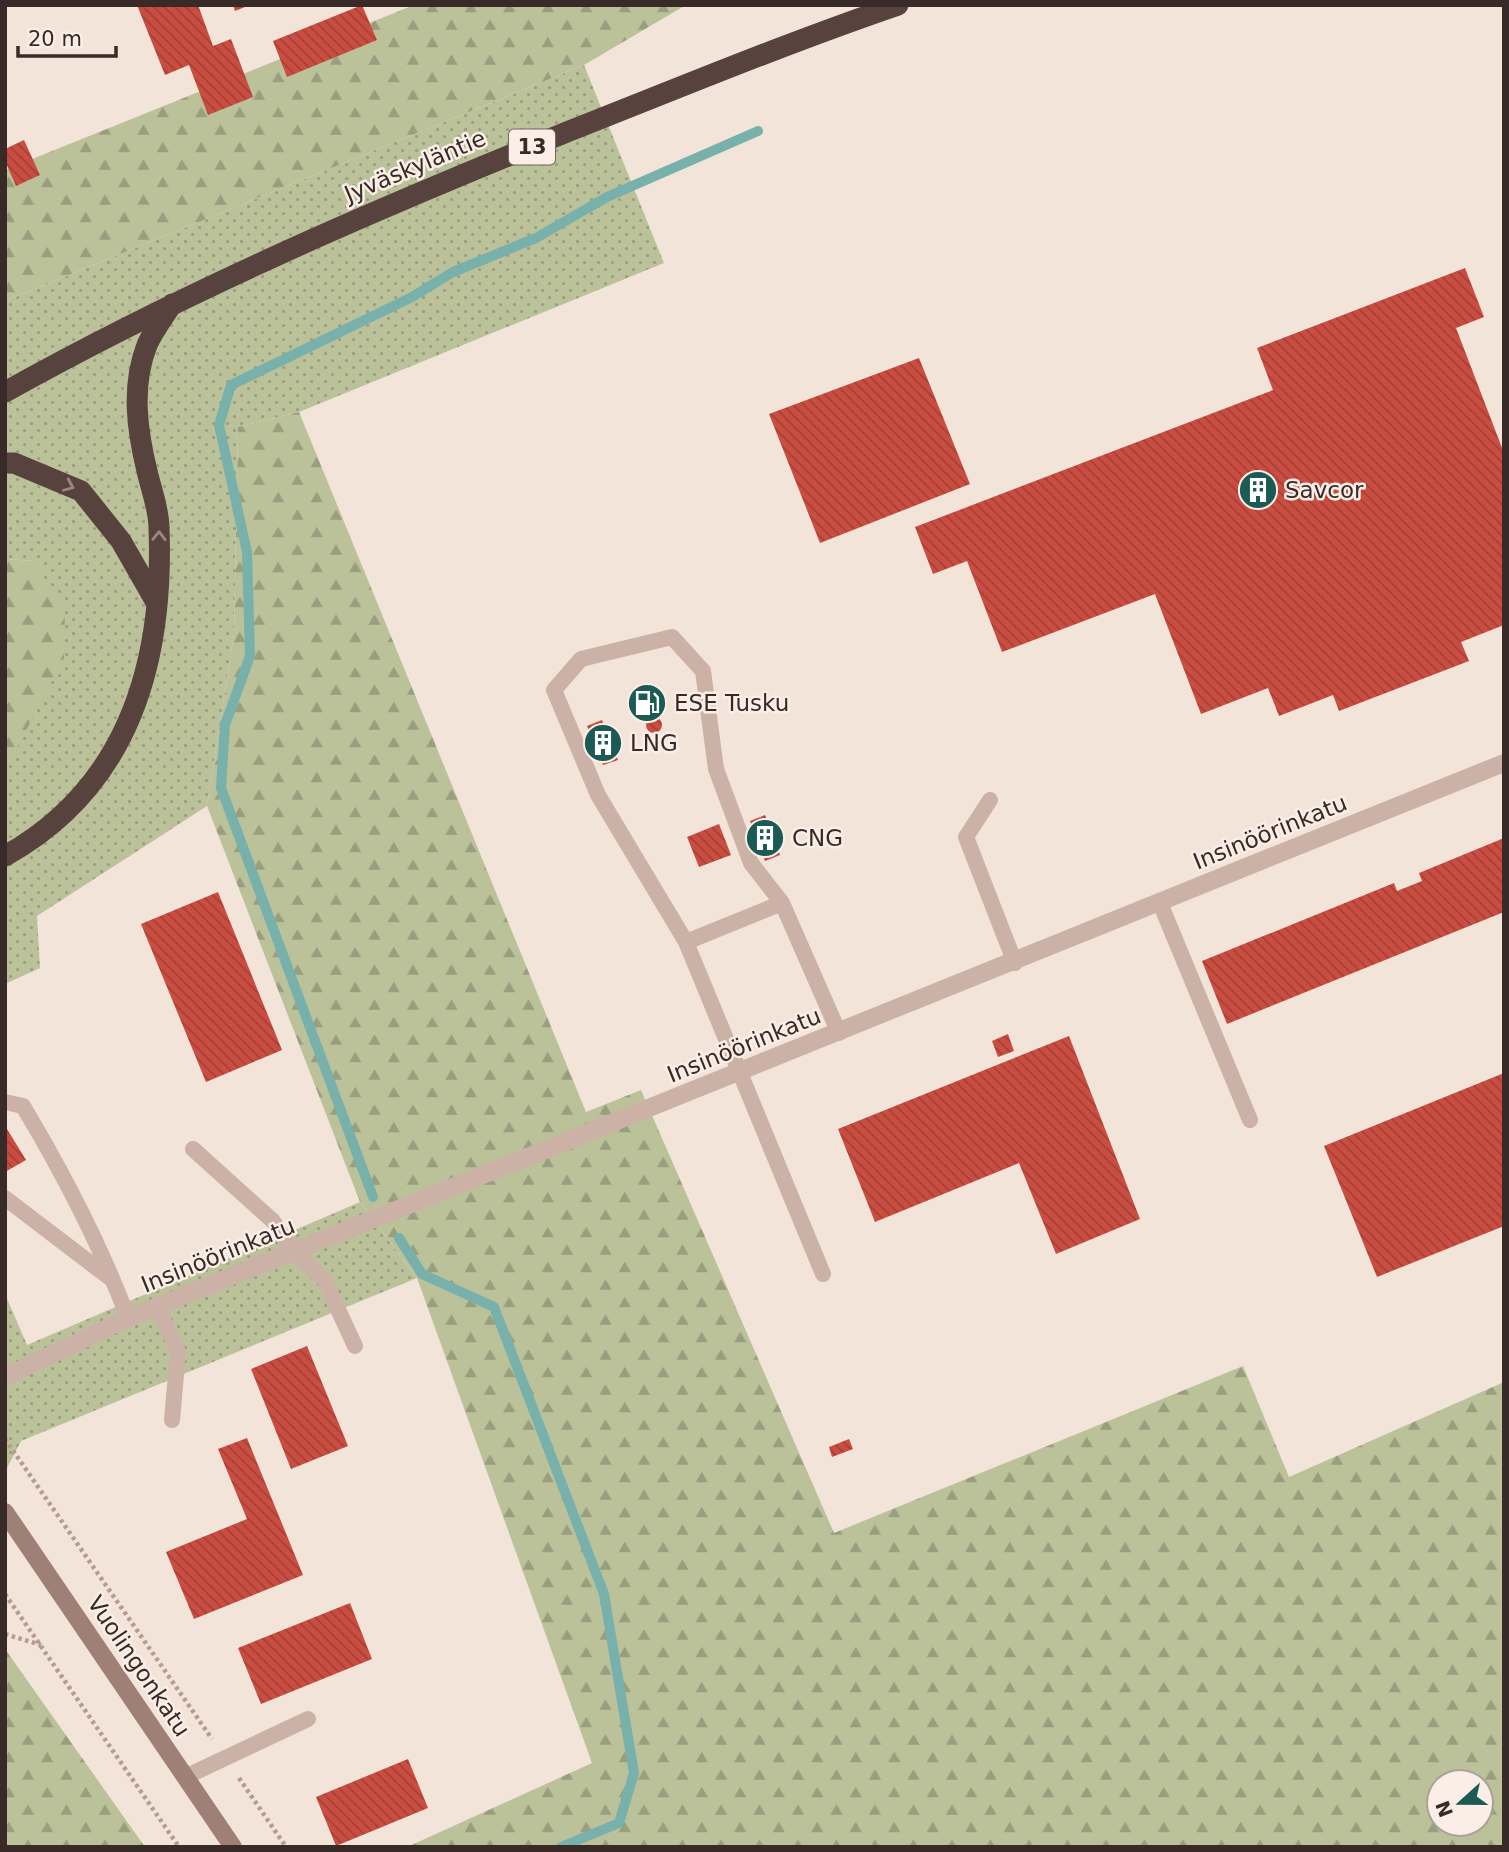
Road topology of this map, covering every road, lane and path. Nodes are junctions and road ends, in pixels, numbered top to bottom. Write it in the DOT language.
graph roads {
  1 [pos="898,5"];
  2 [pos="172,304"];
  3 [pos="5,392"];
  4 [pos="5,463"];
  5 [pos="157,605"];
  6 [pos="1504,763"];
  7 [pos="990,800"];
  8 [pos="5,856"];
  9 [pos="782,903"];
  10 [pos="1160,903"];
  11 [pos="686,943"];
  12 [pos="1015,963"];
  13 [pos="839,1033"];
  14 [pos="739,1073"];
  15 [pos="5,1102"];
  16 [pos="1250,1120"];
  17 [pos="193,1149"];
  18 [pos="5,1198"];
  19 [pos="293,1252"];
  20 [pos="823,1274"];
  21 [pos="114,1281"];
  22 [pos="157,1306"];
  23 [pos="128,1318"];
  24 [pos="355,1346"];
  25 [pos="5,1377"];
  26 [pos="172,1420"];
  27 [pos="5,1439"];
  28 [pos="5,1513"];
  29 [pos="5,1594"];
  30 [pos="5,1634"];
  31 [pos="42,1646"];
  32 [pos="309,1719"];
  33 [pos="225,1756"];
  34 [pos="186,1777"];
  35 [pos="179,1847"];
  36 [pos="233,1847"];
  37 [pos="286,1847"];
  1 -- 2 [label="highway, Jyväskyläntie / 13"];
  2 -- 3 [label="highway, Jyväskyläntie / 13"];
  5 -- 2 [label="highway, one-way"];
  4 -- 5 [label="highway, one-way"];
  5 -- 8 [label="highway"];
  6 -- 10 [label="street, Insinöörinkatu"];
  7 -- 12 [label="lane"];
  9 -- 11 [label="lane"];
  9 -- 11 [label="lane"];
  9 -- 13 [label="lane"];
  10 -- 12 [label="street, Insinöörinkatu"];
  10 -- 16 [label="lane"];
  11 -- 14 [label="lane"];
  12 -- 13 [label="street, Insinöörinkatu"];
  13 -- 14 [label="street, Insinöörinkatu"];
  14 -- 19 [label="street, Insinöörinkatu"];
  14 -- 20 [label="lane"];
  15 -- 21 [label="lane"];
  17 -- 19 [label="lane"];
  18 -- 21 [label="lane"];
  19 -- 22 [label="street, Insinöörinkatu"];
  19 -- 24 [label="lane"];
  21 -- 23 [label="lane"];
  22 -- 23 [label="street, Insinöörinkatu"];
  22 -- 26 [label="lane"];
  23 -- 25 [label="street, Insinöörinkatu"];
  27 -- 33 [label="path"];
  28 -- 34 [label="street, Vuolingonkatu"];
  29 -- 31 [label="path"];
  30 -- 31 [label="path"];
  31 -- 35 [label="path"];
  32 -- 33 [label="lane"];
  33 -- 34 [label="lane"];
  33 -- 37 [label="path"];
  34 -- 36 [label="street, Vuolingonkatu"];
}
